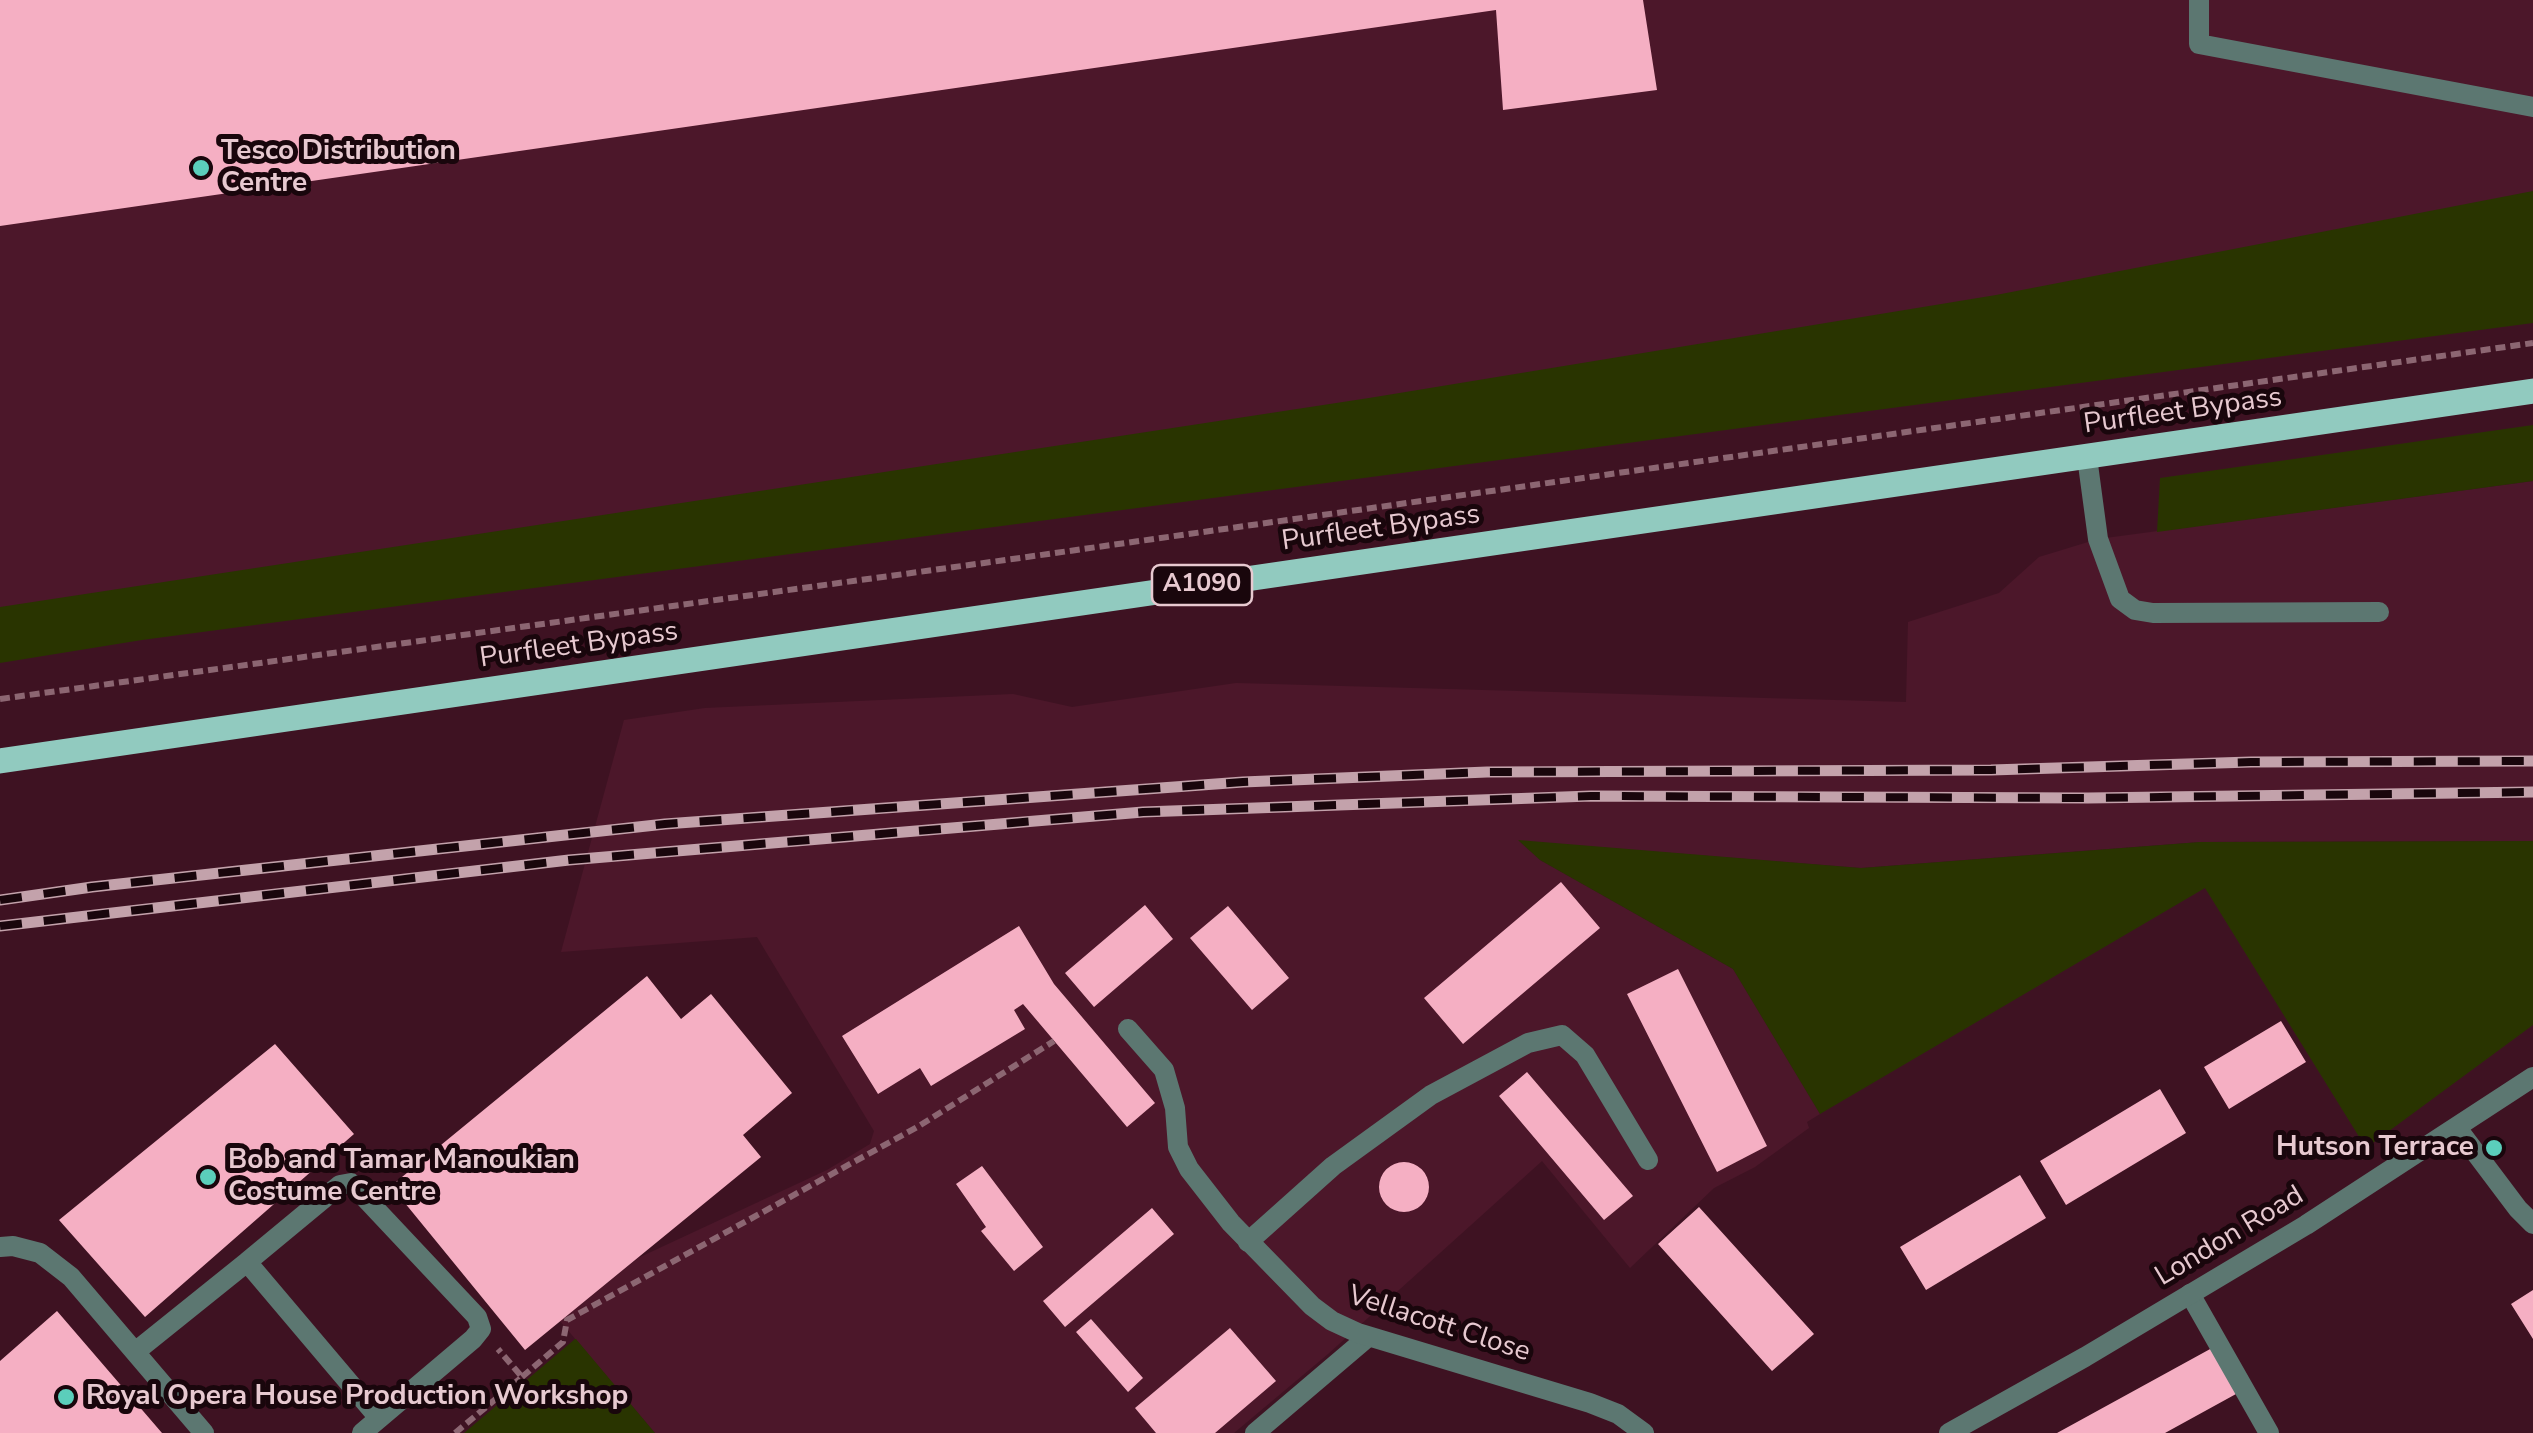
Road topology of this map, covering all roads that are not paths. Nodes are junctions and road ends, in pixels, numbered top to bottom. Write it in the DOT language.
graph roads {
  1 [pos="2199,0"];
  2 [pos="2533,107"];
  3 [pos="2533,391"];
  4 [pos="2087,456"];
  5 [pos="2379,612"];
  6 [pos="0,761"];
  7 [pos="1128,1029"];
  8 [pos="2533,1077"];
  9 [pos="2456,1128"];
  10 [pos="1648,1160"];
  11 [pos="2533,1224"];
  12 [pos="1248,1242"];
  13 [pos="0,1247"];
  14 [pos="247,1262"];
  15 [pos="2190,1294"];
  16 [pos="1368,1336"];
  17 [pos="135,1352"];
  18 [pos="379,1418"];
  19 [pos="204,1433"];
  20 [pos="362,1433"];
  21 [pos="1255,1433"];
  22 [pos="1644,1433"];
  23 [pos="1949,1433"];
  24 [pos="2270,1433"];
  1 -- 2 [label="street"];
  3 -- 4 [label="main road, Purfleet Bypass / A1090"];
  4 -- 5 [label="street"];
  4 -- 6 [label="main road, Purfleet Bypass / A1090"];
  7 -- 12 [label="street, Vellacott Close"];
  8 -- 9 [label="street, London Road"];
  9 -- 11 [label="street"];
  9 -- 15 [label="street, London Road"];
  10 -- 12 [label="street"];
  12 -- 16 [label="street, Vellacott Close"];
  13 -- 17 [label="street"];
  14 -- 17 [label="street"];
  14 -- 18 [label="street"];
  14 -- 18 [label="street"];
  15 -- 23 [label="street, London Road"];
  15 -- 24 [label="street"];
  16 -- 21 [label="street"];
  16 -- 22 [label="street, Vellacott Close"];
  17 -- 19 [label="street"];
  18 -- 20 [label="street"];
}
